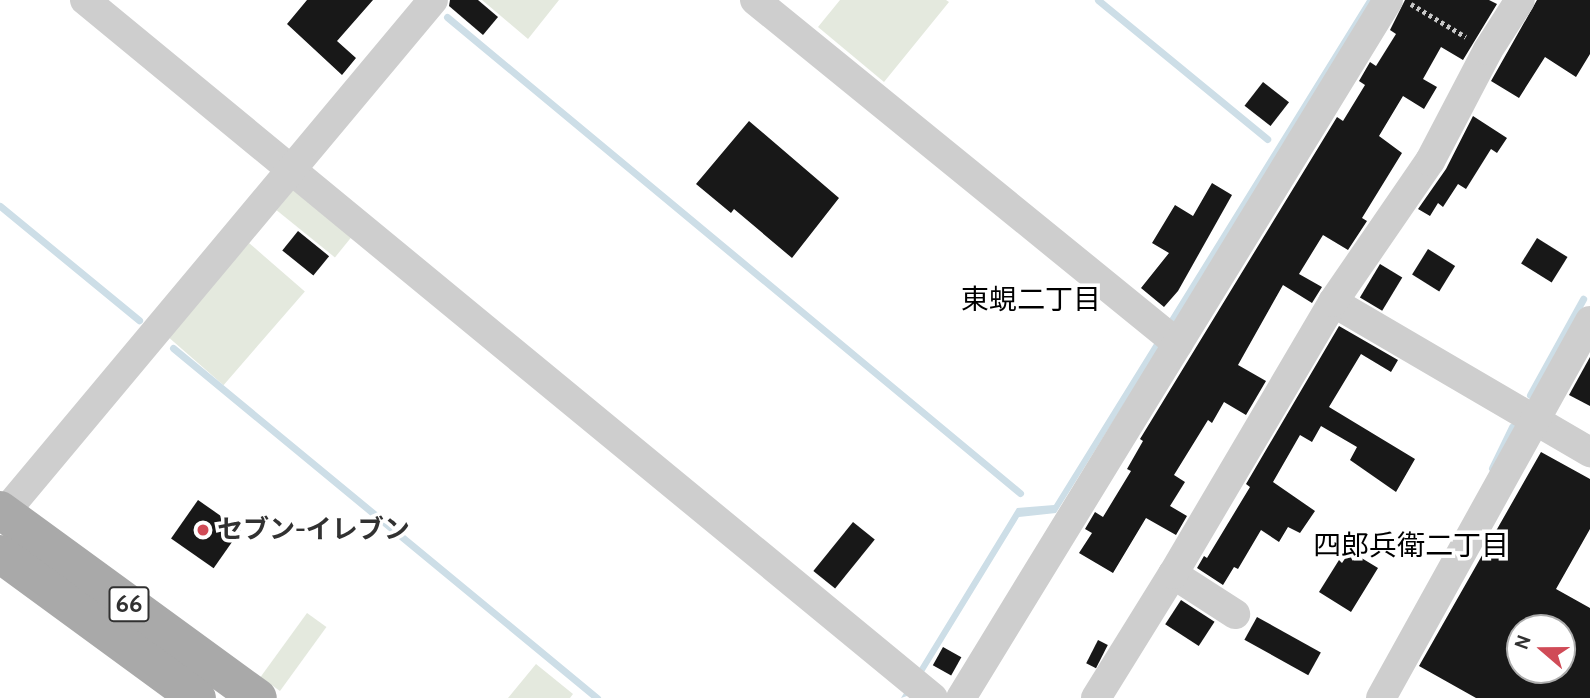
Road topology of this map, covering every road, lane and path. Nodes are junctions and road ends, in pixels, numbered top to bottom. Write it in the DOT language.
graph roads {
  1 [pos="85,0"];
  2 [pos="433,0"];
  3 [pos="755,0"];
  4 [pos="1388,0"];
  5 [pos="1404,0"];
  6 [pos="1520,0"];
  7 [pos="1488,50"];
  8 [pos="291,171"];
  9 [pos="1333,302"];
  10 [pos="1590,321"];
  11 [pos="1169,336"];
  12 [pos="1535,420"];
  13 [pos="1590,452"];
  14 [pos="5,503"];
  15 [pos="0,554"];
  16 [pos="1174,574"];
  17 [pos="1235,614"];
  18 [pos="920,687"];
  19 [pos="197,698"];
  20 [pos="258,698"];
  21 [pos="961,698"];
  22 [pos="1096,698"];
  23 [pos="1381,698"];
  1 -- 8 [label="street"];
  2 -- 8 [label="street"];
  3 -- 11 [label="street"];
  4 -- 11 [label="street"];
  5 -- 7 [label="path"];
  6 -- 7 [label="street"];
  7 -- 9 [label="street"];
  8 -- 14 [label="street"];
  8 -- 18 [label="street"];
  9 -- 12 [label="street"];
  9 -- 16 [label="street"];
  10 -- 12 [label="street"];
  11 -- 21 [label="street"];
  12 -- 13 [label="street"];
  12 -- 23 [label="street"];
  14 -- 20 [label="main road, 66"];
  15 -- 19 [label="main road, 66"];
  16 -- 17 [label="street"];
  16 -- 22 [label="street"];
}
